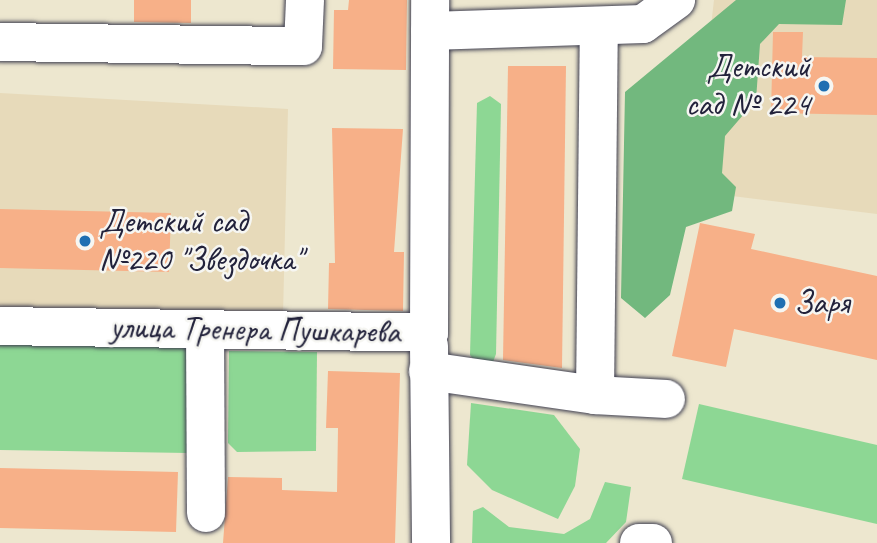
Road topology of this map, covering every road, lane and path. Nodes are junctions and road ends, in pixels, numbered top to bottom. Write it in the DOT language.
graph roads {
  1 [pos="305,0"];
  2 [pos="676,0"];
  3 [pos="430,16"];
  4 [pos="599,26"];
  5 [pos="0,42"];
  6 [pos="0,326"];
  7 [pos="205,329"];
  8 [pos="429,333"];
  9 [pos="428,370"];
  10 [pos="595,395"];
  11 [pos="666,399"];
  12 [pos="206,513"];
  13 [pos="431,543"];
  14 [pos="639,543"];
  15 [pos="653,543"];
  1 -- 5 [label="street"];
  2 -- 4 [label="street"];
  3 -- 4 [label="street"];
  3 -- 8 [label="street, улица Тренера Пушкарева"];
  4 -- 10 [label="street"];
  6 -- 7 [label="street, улица Тренера Пушкарева"];
  7 -- 8 [label="street, улица Тренера Пушкарева"];
  7 -- 12 [label="street"];
  8 -- 9 [label="street"];
  9 -- 10 [label="street"];
  9 -- 13 [label="street"];
  10 -- 11 [label="street"];
  14 -- 15 [label="street"];
}
